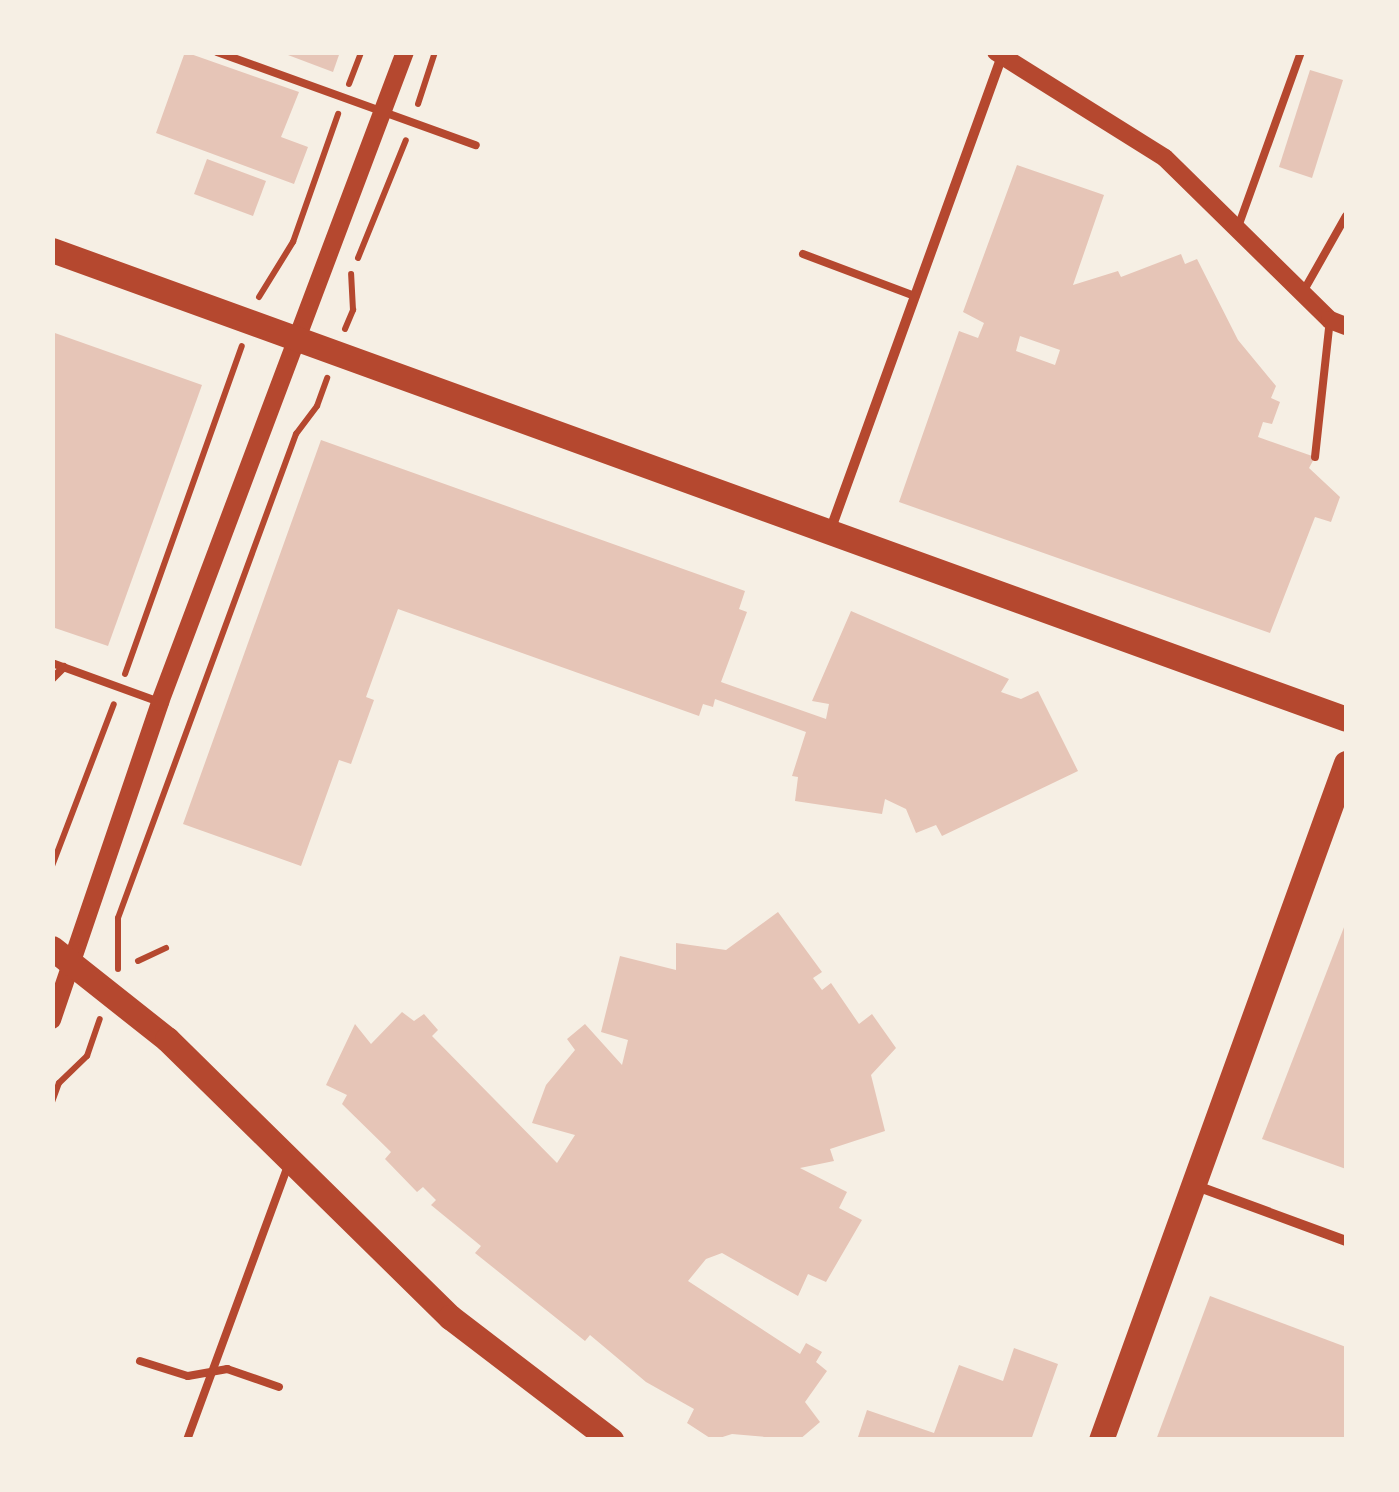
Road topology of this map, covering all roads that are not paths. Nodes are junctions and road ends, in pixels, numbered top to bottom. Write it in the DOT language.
graph roads {
  1 [pos="218,52"];
  2 [pos="406,52"];
  3 [pos="1300,52"];
  4 [pos="1001,53"];
  5 [pos="384,113"];
  6 [pos="476,145"];
  7 [pos="1346,216"];
  8 [pos="1238,228"];
  9 [pos="52,250"];
  10 [pos="803,254"];
  11 [pos="1303,292"];
  12 [pos="915,296"];
  13 [pos="1338,323"];
  14 [pos="301,340"];
  15 [pos="1315,457"];
  16 [pos="830,532"];
  17 [pos="52,664"];
  18 [pos="64,667"];
  19 [pos="52,680"];
  20 [pos="160,702"];
  21 [pos="1346,719"];
  22 [pos="1346,763"];
  23 [pos="52,948"];
  24 [pos="76,963"];
  25 [pos="52,1020"];
  26 [pos="289,1161"];
  27 [pos="1194,1185"];
  28 [pos="1346,1241"];
  29 [pos="140,1360"];
  30 [pos="212,1372"];
  31 [pos="279,1386"];
  32 [pos="187,1440"];
  33 [pos="611,1440"];
  34 [pos="1102,1440"];
  1 -- 5 [label="lane"];
  2 -- 5 [label="street"];
  3 -- 8 [label="lane"];
  4 -- 8 [label="street"];
  4 -- 12 [label="street"];
  5 -- 6 [label="lane"];
  5 -- 14 [label="street"];
  7 -- 11 [label="lane"];
  8 -- 11 [label="street"];
  9 -- 14 [label="main road"];
  10 -- 12 [label="lane"];
  11 -- 13 [label="street"];
  12 -- 16 [label="street"];
  13 -- 15 [label="lane"];
  14 -- 16 [label="main road"];
  14 -- 20 [label="street"];
  16 -- 21 [label="main road"];
  17 -- 18 [label="lane"];
  18 -- 19 [label="lane"];
  18 -- 20 [label="lane"];
  20 -- 24 [label="street"];
  22 -- 27 [label="main road"];
  23 -- 24 [label="main road"];
  24 -- 25 [label="street"];
  24 -- 26 [label="main road"];
  26 -- 30 [label="lane"];
  26 -- 33 [label="main road"];
  27 -- 28 [label="street"];
  27 -- 34 [label="main road"];
  29 -- 30 [label="lane"];
  30 -- 31 [label="lane"];
  30 -- 32 [label="lane"];
}
